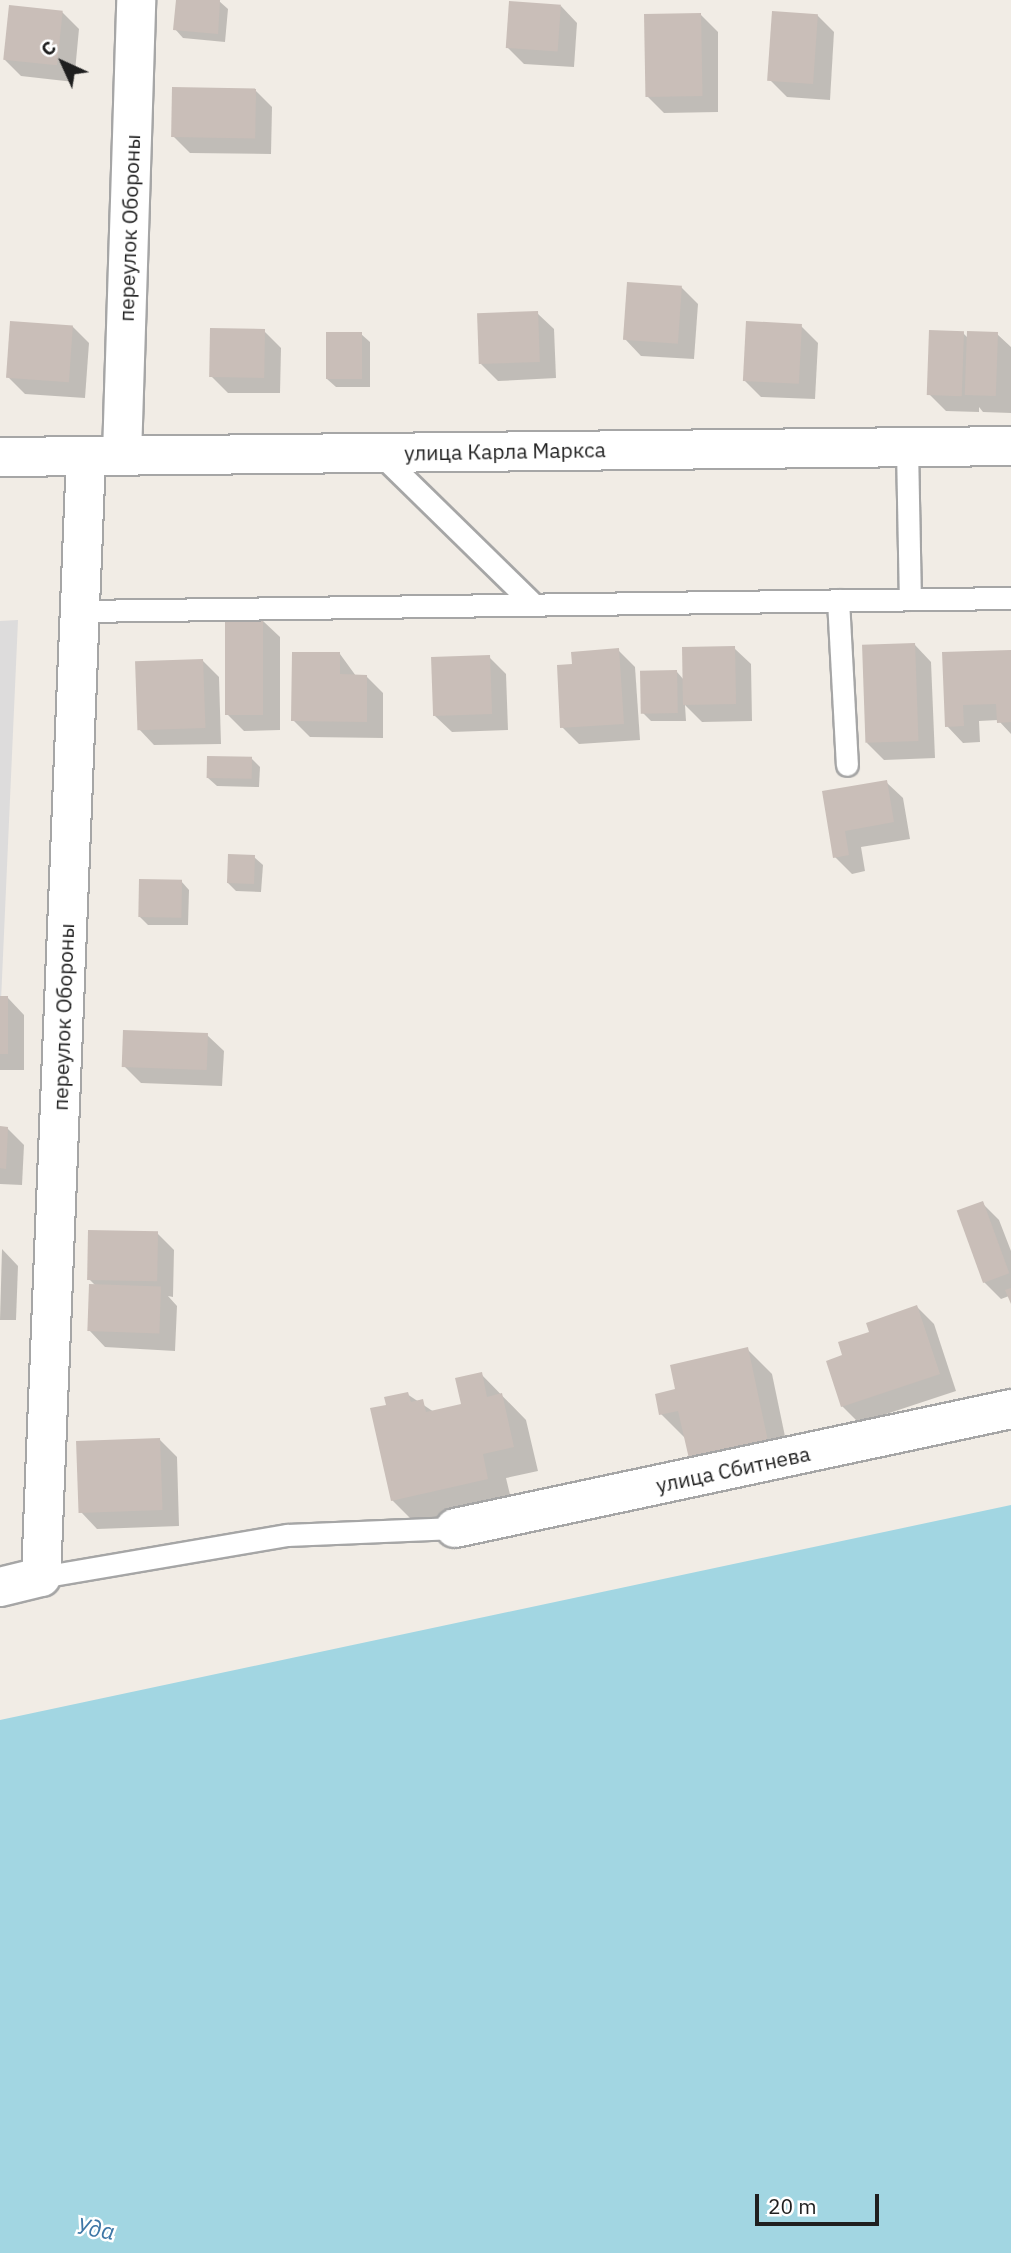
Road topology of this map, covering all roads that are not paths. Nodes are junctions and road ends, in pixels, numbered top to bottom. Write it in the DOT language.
graph roads {
  1 [pos="136,0"];
  2 [pos="1011,446"];
  3 [pos="907,447"];
  4 [pos="379,453"];
  5 [pos="104,456"];
  6 [pos="0,457"];
  7 [pos="1011,598"];
  8 [pos="909,599"];
  9 [pos="838,600"];
  10 [pos="533,604"];
  11 [pos="79,611"];
  12 [pos="847,765"];
  13 [pos="1011,1409"];
  14 [pos="455,1528"];
  15 [pos="41,1577"];
  16 [pos="0,1587"];
  1 -- 5 [label="street, переулок Обороны"];
  2 -- 3 [label="street, улица Карла Маркса"];
  3 -- 4 [label="street, улица Карла Маркса"];
  3 -- 8 [label="lane"];
  4 -- 5 [label="street, улица Карла Маркса"];
  4 -- 10 [label="lane"];
  5 -- 6 [label="street, улица Карла Маркса"];
  5 -- 11 [label="street, переулок Обороны"];
  7 -- 8 [label="lane"];
  8 -- 9 [label="lane"];
  9 -- 10 [label="lane"];
  9 -- 12 [label="lane"];
  10 -- 11 [label="lane"];
  11 -- 15 [label="street, переулок Обороны"];
  13 -- 14 [label="street, улица Сбитнева"];
  14 -- 15 [label="lane"];
  15 -- 16 [label="street"];
}
